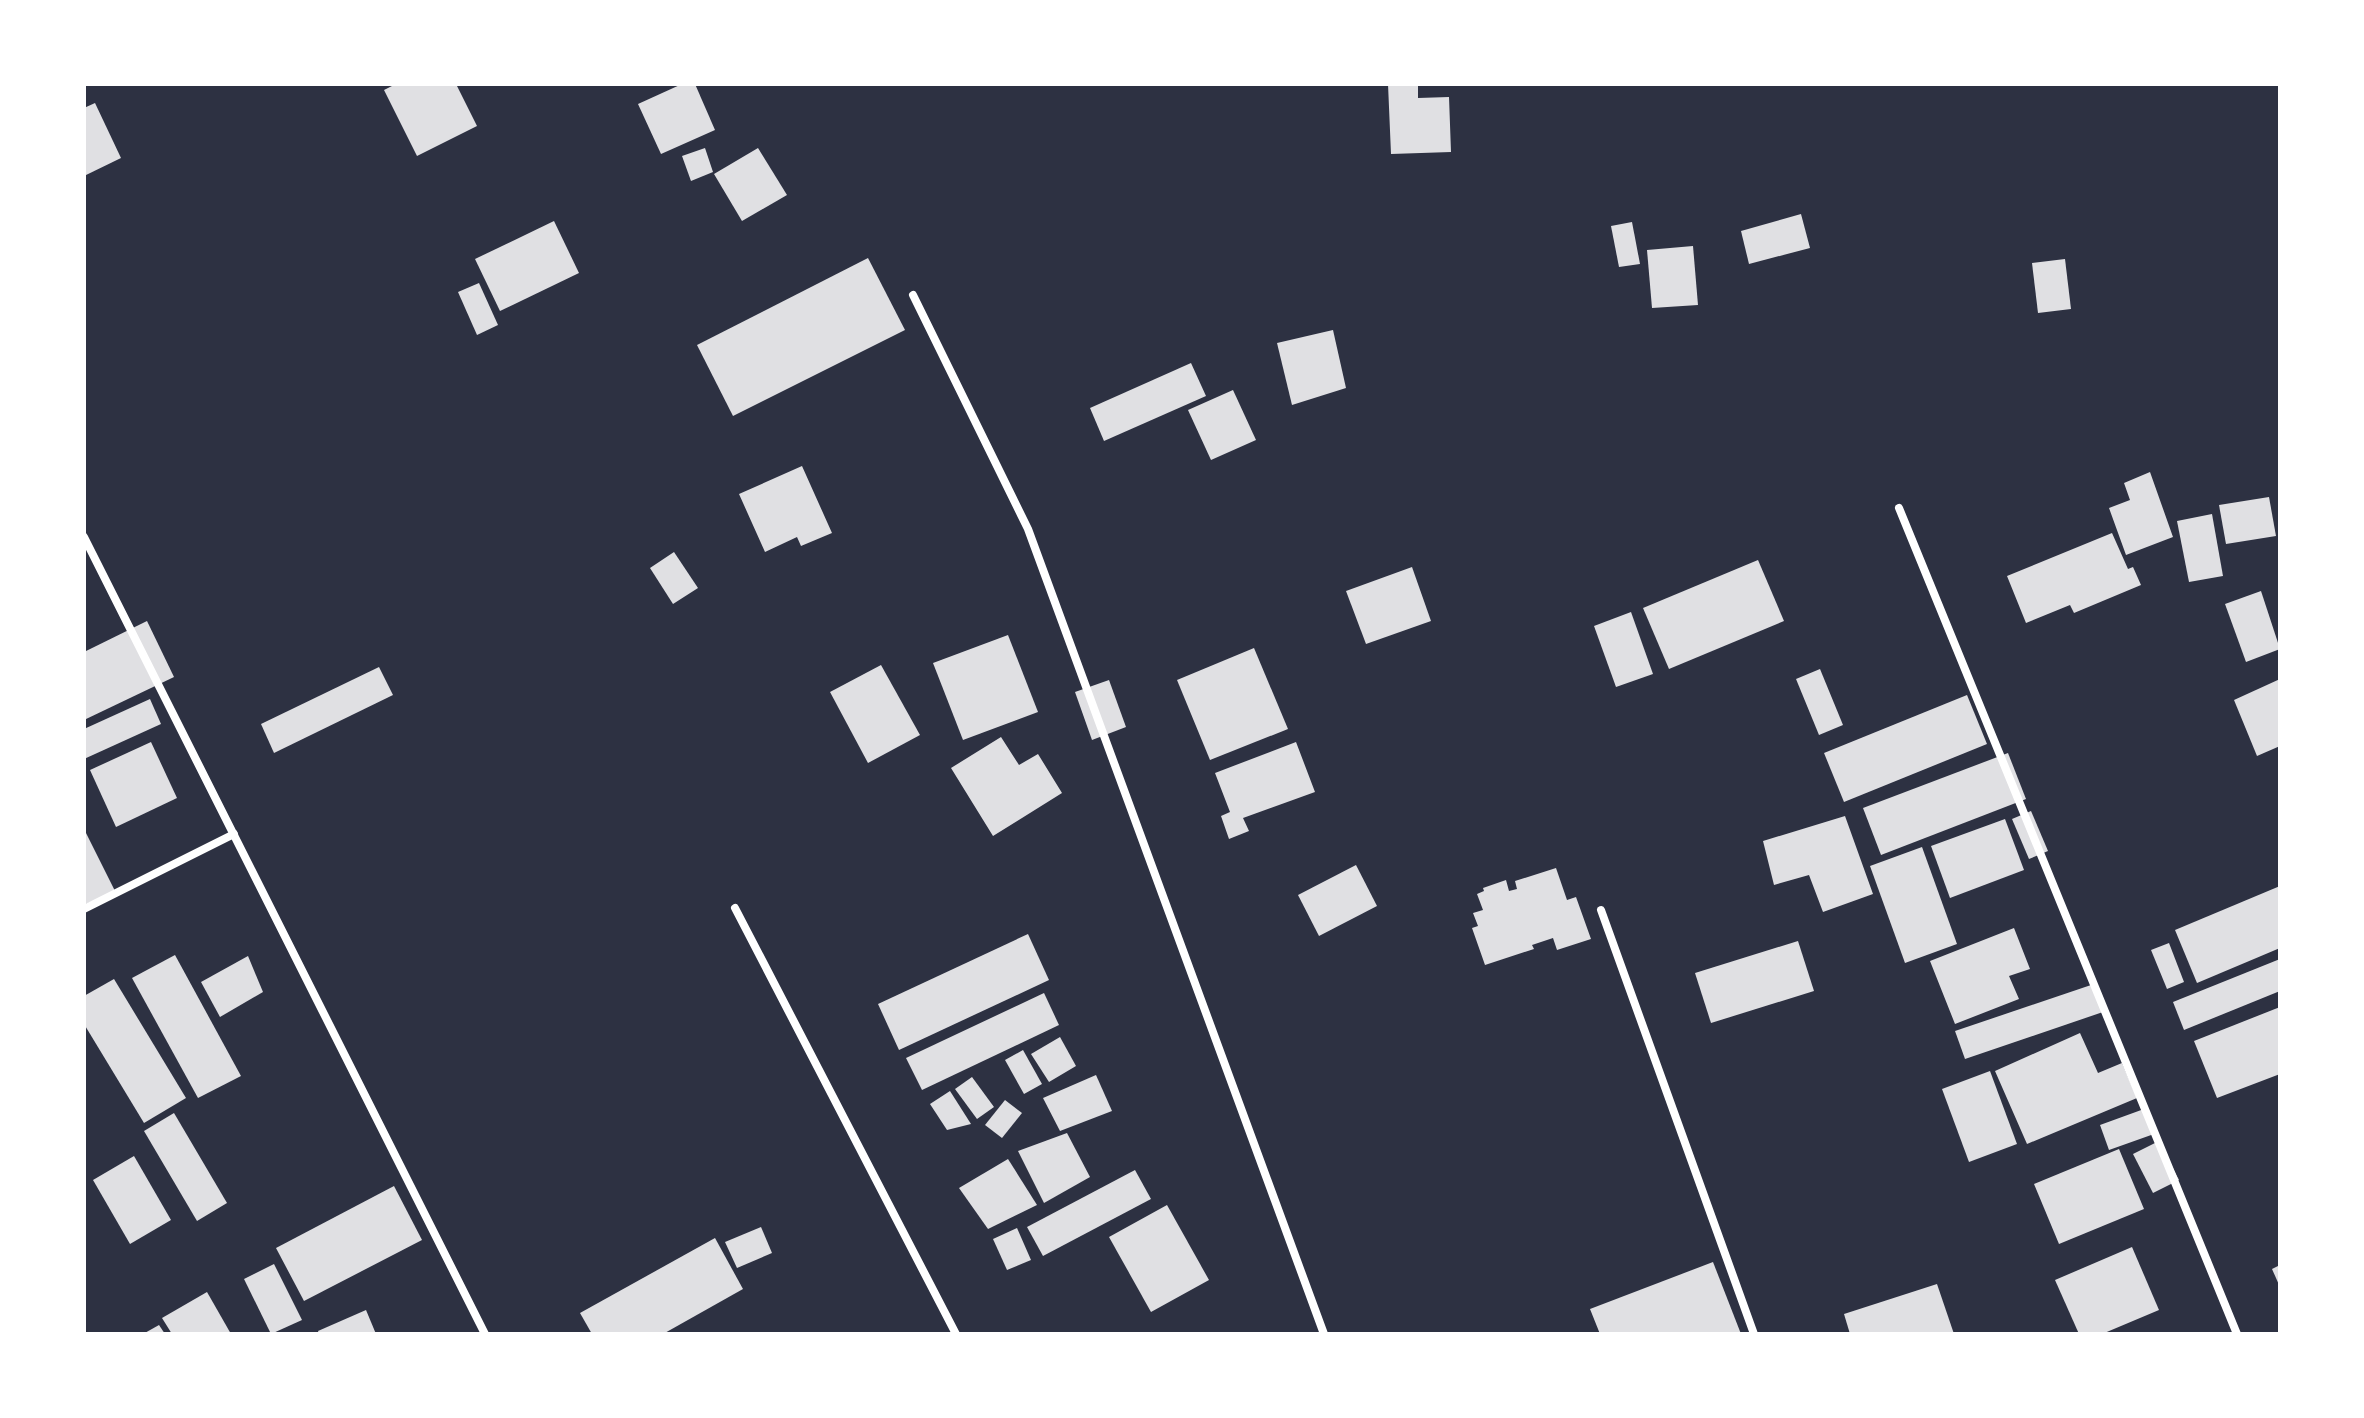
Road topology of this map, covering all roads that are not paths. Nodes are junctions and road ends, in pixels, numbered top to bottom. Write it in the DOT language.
graph roads {
  1 [pos="913,295"];
  2 [pos="1899,508"];
  3 [pos="84,537"];
  4 [pos="234,834"];
  5 [pos="735,908"];
  6 [pos="84,909"];
  7 [pos="1601,910"];
  8 [pos="485,1334"];
  9 [pos="956,1334"];
  10 [pos="1324,1334"];
  11 [pos="1754,1334"];
  12 [pos="2237,1334"];
  1 -- 10 [label="street"];
  2 -- 12 [label="street"];
  3 -- 4 [label="street"];
  4 -- 6 [label="street"];
  4 -- 8 [label="street"];
  5 -- 9 [label="street"];
  7 -- 11 [label="street"];
}
